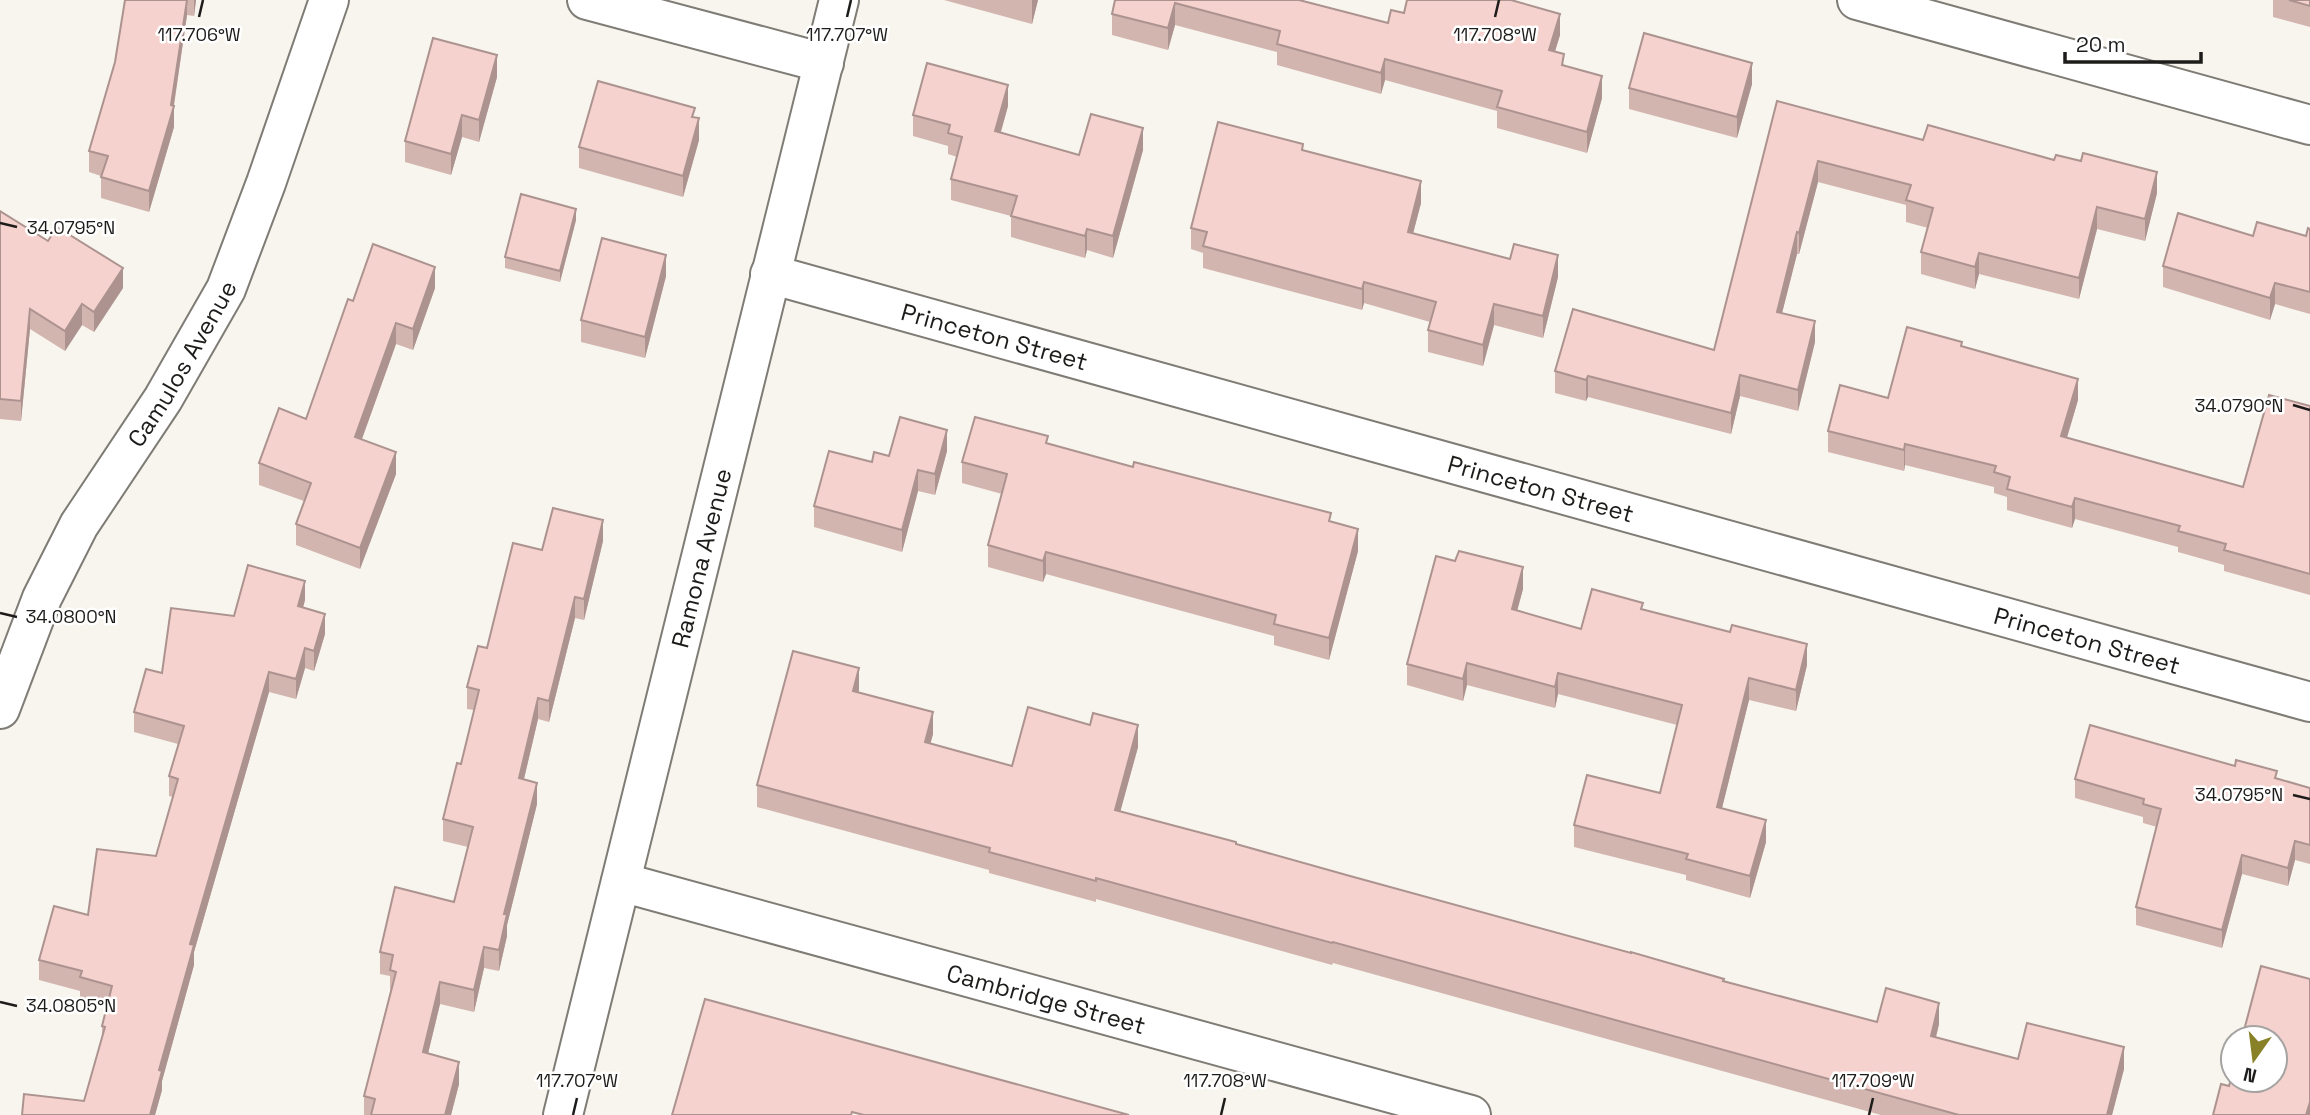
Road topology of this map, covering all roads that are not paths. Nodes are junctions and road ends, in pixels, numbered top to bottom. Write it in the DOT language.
graph roads {
  1 [pos="329,0"];
  2 [pos="587,0"];
  3 [pos="839,0"];
  4 [pos="1857,0"];
  5 [pos="824,62"];
  6 [pos="2310,125"];
  7 [pos="770,274"];
  8 [pos="2310,702"];
  9 [pos="0,709"];
  10 [pos="621,882"];
  11 [pos="563,1115"];
  12 [pos="1471,1115"];
  1 -- 9 [label="street, Camulos Avenue"];
  2 -- 5 [label="street"];
  3 -- 5 [label="street, Ramona Avenue"];
  4 -- 6 [label="street"];
  5 -- 7 [label="street, Ramona Avenue"];
  7 -- 8 [label="street, Princeton Street"];
  7 -- 10 [label="street, Ramona Avenue"];
  10 -- 11 [label="street, Ramona Avenue"];
  10 -- 12 [label="street, Cambridge Street"];
}
